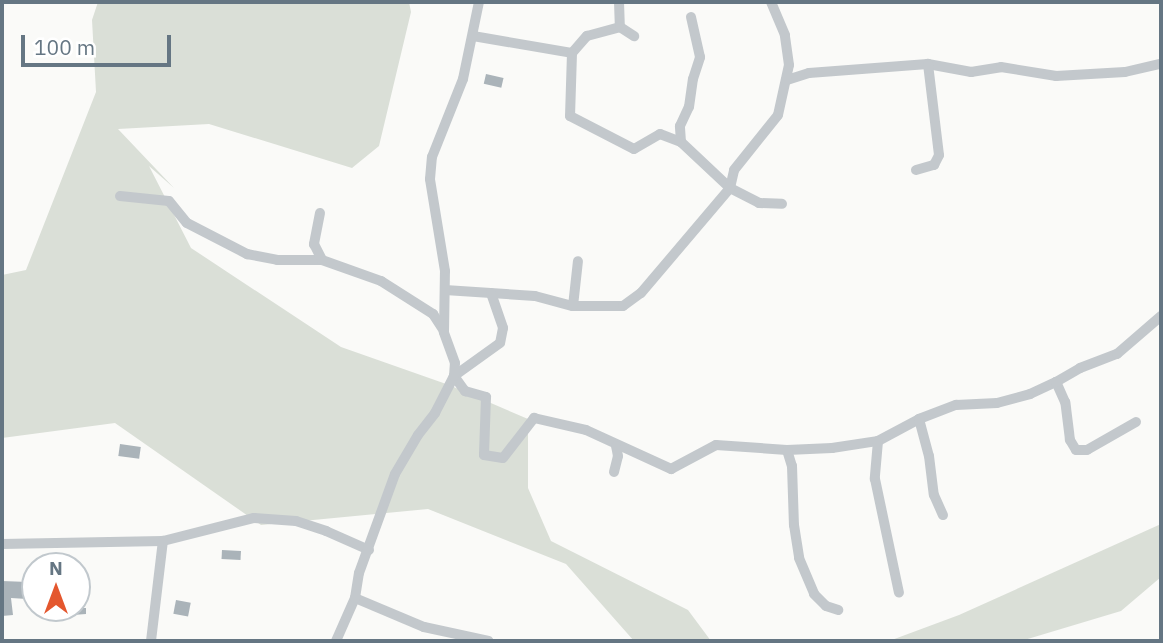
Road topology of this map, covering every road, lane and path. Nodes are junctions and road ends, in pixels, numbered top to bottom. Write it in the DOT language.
graph roads {
  1 [pos="479,2"];
  2 [pos="620,2"];
  3 [pos="771,2"];
  4 [pos="691,17"];
  5 [pos="620,27"];
  6 [pos="473,36"];
  7 [pos="634,36"];
  8 [pos="572,53"];
  9 [pos="928,64"];
  10 [pos="1161,64"];
  11 [pos="787,80"];
  12 [pos="681,142"];
  13 [pos="916,170"];
  14 [pos="730,188"];
  15 [pos="120,196"];
  16 [pos="782,204"];
  17 [pos="320,213"];
  18 [pos="321,260"];
  19 [pos="578,261"];
  20 [pos="444,290"];
  21 [pos="491,293"];
  22 [pos="573,306"];
  23 [pos="1161,316"];
  24 [pos="444,332"];
  25 [pos="454,376"];
  26 [pos="1056,382"];
  27 [pos="919,419"];
  28 [pos="1136,422"];
  29 [pos="878,441"];
  30 [pos="616,446"];
  31 [pos="787,450"];
  32 [pos="614,472"];
  33 [pos="943,515"];
  34 [pos="163,541"];
  35 [pos="2,544"];
  36 [pos="369,550"];
  37 [pos="899,593"];
  38 [pos="355,598"];
  39 [pos="838,610"];
  40 [pos="150,641"];
  41 [pos="336,641"];
  42 [pos="489,641"];
  1 -- 6 [label="street"];
  2 -- 5 [label="street"];
  3 -- 11 [label="street"];
  4 -- 12 [label="street"];
  5 -- 7 [label="street"];
  5 -- 8 [label="street"];
  6 -- 8 [label="street"];
  6 -- 20 [label="street"];
  8 -- 12 [label="street"];
  9 -- 10 [label="street"];
  9 -- 11 [label="street"];
  9 -- 13 [label="street"];
  11 -- 14 [label="street"];
  12 -- 14 [label="street"];
  14 -- 16 [label="street"];
  14 -- 22 [label="street"];
  15 -- 18 [label="street"];
  17 -- 18 [label="street"];
  18 -- 24 [label="street"];
  19 -- 22 [label="street"];
  20 -- 21 [label="street"];
  20 -- 24 [label="street"];
  21 -- 22 [label="street"];
  21 -- 25 [label="street"];
  23 -- 26 [label="street"];
  24 -- 25 [label="street"];
  25 -- 30 [label="street"];
  25 -- 36 [label="street"];
  26 -- 27 [label="street"];
  26 -- 28 [label="street"];
  27 -- 29 [label="street"];
  27 -- 33 [label="street"];
  29 -- 31 [label="street"];
  29 -- 37 [label="street"];
  30 -- 31 [label="street"];
  30 -- 32 [label="street"];
  31 -- 39 [label="street"];
  34 -- 35 [label="street"];
  34 -- 36 [label="street"];
  34 -- 40 [label="street"];
  36 -- 38 [label="street"];
  38 -- 41 [label="street"];
  38 -- 42 [label="street"];
}
